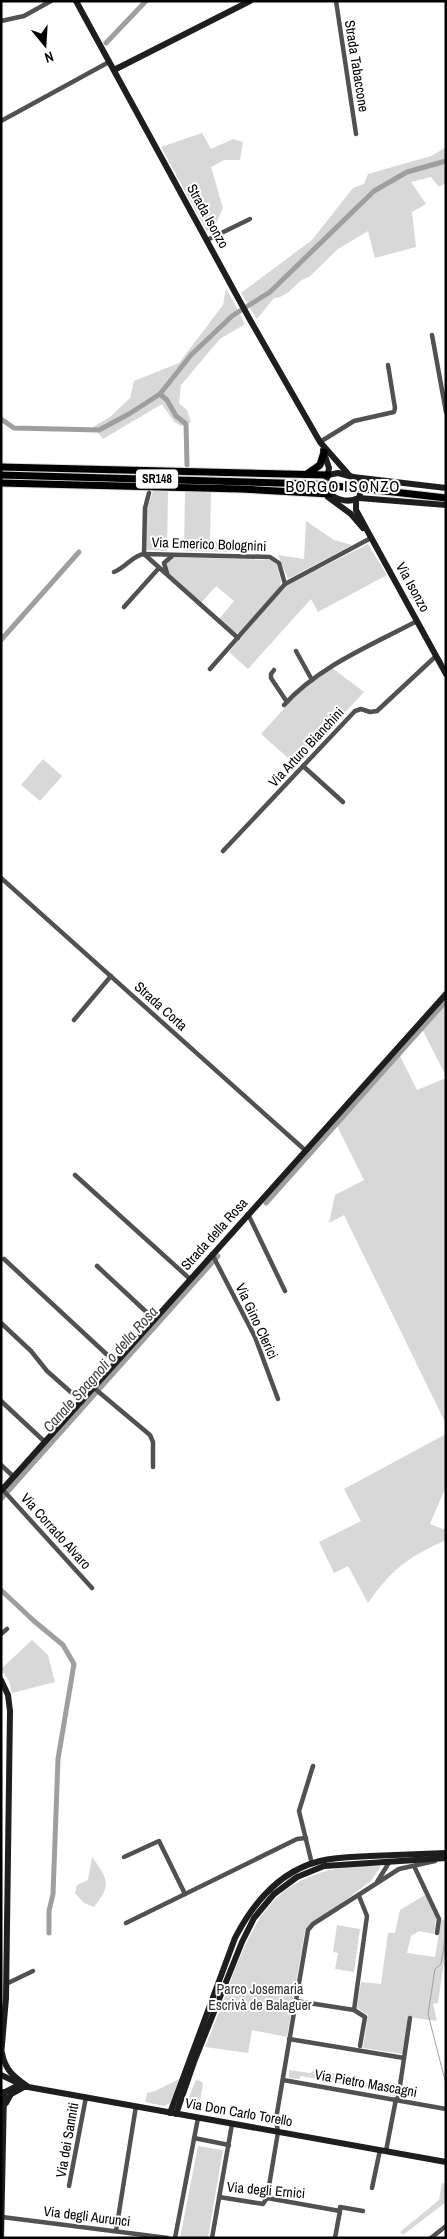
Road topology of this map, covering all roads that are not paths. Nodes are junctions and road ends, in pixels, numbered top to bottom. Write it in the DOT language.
graph roads {
  1 [pos="51,1"];
  2 [pos="76,1"];
  3 [pos="250,1"];
  4 [pos="336,1"];
  5 [pos="1,21"];
  6 [pos="109,62"];
  7 [pos="114,70"];
  8 [pos="1,121"];
  9 [pos="356,134"];
  10 [pos="250,219"];
  11 [pos="206,240"];
  12 [pos="432,335"];
  13 [pos="388,365"];
  14 [pos="446,412"];
  15 [pos="320,442"];
  16 [pos="324,452"];
  17 [pos="339,466"];
  18 [pos="1,467"];
  19 [pos="1,474"];
  20 [pos="307,474"];
  21 [pos="328,475"];
  22 [pos="351,476"];
  23 [pos="372,479"];
  24 [pos="1,483"];
  25 [pos="446,488"];
  26 [pos="151,490"];
  27 [pos="320,493"];
  28 [pos="330,494"];
  29 [pos="372,498"];
  30 [pos="446,498"];
  31 [pos="357,499"];
  32 [pos="344,500"];
  33 [pos="446,505"];
  34 [pos="358,518"];
  35 [pos="372,538"];
  36 [pos="144,554"];
  37 [pos="174,555"];
  38 [pos="159,568"];
  39 [pos="114,572"];
  40 [pos="172,579"];
  41 [pos="285,584"];
  42 [pos="124,607"];
  43 [pos="418,621"];
  44 [pos="238,638"];
  45 [pos="296,652"];
  46 [pos="436,656"];
  47 [pos="210,669"];
  48 [pos="274,670"];
  49 [pos="446,674"];
  50 [pos="312,680"];
  51 [pos="304,766"];
  52 [pos="343,802"];
  53 [pos="223,851"];
  54 [pos="1,878"];
  55 [pos="110,976"];
  56 [pos="446,994"];
  57 [pos="74,1020"];
  58 [pos="306,1151"];
  59 [pos="75,1175"];
  60 [pos="248,1214"];
  61 [pos="212,1254"];
  62 [pos="4,1259"];
  63 [pos="97,1266"];
  64 [pos="190,1279"];
  65 [pos="285,1291"];
  66 [pos="155,1320"];
  67 [pos="1,1323"];
  68 [pos="116,1363"];
  69 [pos="94,1388"];
  70 [pos="278,1399"];
  71 [pos="1,1402"];
  72 [pos="82,1402"];
  73 [pos="46,1442"];
  74 [pos="1,1465"];
  75 [pos="153,1467"];
  76 [pos="14,1477"];
  77 [pos="2,1490"];
  78 [pos="92,1588"];
  79 [pos="7,1628"];
  80 [pos="1,1634"];
  81 [pos="1,1680"];
  82 [pos="313,1766"];
  83 [pos="306,1838"];
  84 [pos="446,1853"];
  85 [pos="124,1857"];
  86 [pos="391,1858"];
  87 [pos="443,1858"];
  88 [pos="312,1864"];
  89 [pos="414,1866"];
  90 [pos="376,1883"];
  91 [pos="185,1894"];
  92 [pos="359,1896"];
  93 [pos="126,1923"];
  94 [pos="437,1933"];
  95 [pos="33,1971"];
  96 [pos="4,1976"];
  97 [pos="6,1984"];
  98 [pos="296,2001"];
  99 [pos="354,2010"];
  100 [pos="410,2018"];
  101 [pos="290,2040"];
  102 [pos="360,2046"];
  103 [pos="2,2057"];
  104 [pos="404,2058"];
  105 [pos="4,2077"];
  106 [pos="283,2080"];
  107 [pos="28,2087"];
  108 [pos="4,2092"];
  109 [pos="86,2097"];
  110 [pos="397,2099"];
  111 [pos="177,2102"];
  112 [pos="136,2106"];
  113 [pos="3,2107"];
  114 [pos="446,2109"];
  115 [pos="158,2110"];
  116 [pos="173,2113"];
  117 [pos="195,2117"];
  118 [pos="276,2119"];
  119 [pos="232,2124"];
  120 [pos="267,2130"];
  121 [pos="278,2132"];
  122 [pos="194,2138"];
  123 [pos="229,2145"];
  124 [pos="383,2151"];
  125 [pos="446,2162"];
  126 [pos="70,2186"];
  127 [pos="372,2188"];
  128 [pos="2,2196"];
  129 [pos="219,2197"];
  130 [pos="267,2198"];
  131 [pos="340,2210"];
  132 [pos="363,2211"];
  133 [pos="2,2216"];
  134 [pos="446,2226"];
  135 [pos="116,2231"];
  136 [pos="1,2236"];
  137 [pos="168,2238"];
  138 [pos="174,2238"];
  139 [pos="212,2238"];
  140 [pos="335,2238"];
  141 [pos="431,2238"];
  1 -- 5 [label="street"];
  2 -- 6 [label="street, Strada Isonzo"];
  3 -- 7 [label="street"];
  4 -- 9 [label="street, Strada Tabaccone"];
  6 -- 7 [label="street, Strada Isonzo"];
  6 -- 8 [label="street"];
  7 -- 11 [label="street, Strada Isonzo"];
  10 -- 11 [label="street"];
  11 -- 15 [label="street, Strada Isonzo"];
  12 -- 14 [label="street"];
  13 -- 15 [label="street"];
  15 -- 16 [label="street"];
  15 -- 17 [label="street"];
  16 -- 20 [label="main road"];
  16 -- 21 [label="street"];
  17 -- 22 [label="street"];
  17 -- 23 [label="street"];
  18 -- 20 [label="main road"];
  19 -- 30 [label="main road, SR148, bridge"];
  20 -- 21 [label="main road"];
  21 -- 22 [label="street"];
  21 -- 28 [label="street"];
  22 -- 23 [label="street"];
  22 -- 31 [label="street"];
  23 -- 25 [label="street"];
  24 -- 26 [label="main road"];
  26 -- 27 [label="main road"];
  26 -- 36 [label="street"];
  27 -- 28 [label="main road"];
  27 -- 34 [label="street"];
  28 -- 32 [label="street"];
  29 -- 31 [label="street"];
  29 -- 33 [label="street"];
  29 -- 34 [label="street"];
  31 -- 32 [label="street"];
  31 -- 34 [label="street"];
  32 -- 34 [label="street"];
  34 -- 35 [label="street, Via Isonzo"];
  35 -- 41 [label="street"];
  35 -- 43 [label="street, Via Isonzo"];
  36 -- 37 [label="street, Via Emerico Bolognini"];
  36 -- 38 [label="street"];
  36 -- 39 [label="street"];
  37 -- 40 [label="street"];
  37 -- 41 [label="street, Via Emerico Bolognini"];
  38 -- 40 [label="street"];
  38 -- 42 [label="street"];
  40 -- 44 [label="street"];
  41 -- 44 [label="street"];
  43 -- 46 [label="street, Via Isonzo"];
  43 -- 50 [label="street"];
  44 -- 47 [label="street"];
  45 -- 50 [label="street"];
  46 -- 49 [label="street, Via Isonzo"];
  46 -- 51 [label="street, Via Arturo Bianchini"];
  48 -- 50 [label="street"];
  51 -- 52 [label="street"];
  51 -- 53 [label="street, Via Arturo Bianchini"];
  54 -- 55 [label="street, Strada Corta"];
  55 -- 57 [label="street"];
  55 -- 58 [label="street, Strada Corta"];
  56 -- 58 [label="street, Strada della Rosa"];
  58 -- 60 [label="street, Strada della Rosa"];
  59 -- 64 [label="street"];
  60 -- 61 [label="street, Strada della Rosa"];
  60 -- 65 [label="street"];
  61 -- 64 [label="street, Strada della Rosa"];
  61 -- 70 [label="street, Via Gino Clerici"];
  62 -- 68 [label="street"];
  63 -- 66 [label="street"];
  64 -- 66 [label="street, Strada della Rosa"];
  66 -- 68 [label="street, Strada della Rosa"];
  67 -- 72 [label="street"];
  68 -- 69 [label="street, Strada della Rosa"];
  69 -- 72 [label="street, Strada della Rosa"];
  69 -- 75 [label="street"];
  71 -- 73 [label="street"];
  72 -- 73 [label="street, Strada della Rosa"];
  73 -- 76 [label="street, Strada della Rosa"];
  74 -- 76 [label="street"];
  76 -- 77 [label="street, Strada della Rosa"];
  77 -- 78 [label="street, Via Corrado Alvaro"];
  79 -- 80 [label="street"];
  81 -- 96 [label="street"];
  82 -- 83 [label="street"];
  83 -- 88 [label="street"];
  83 -- 91 [label="street"];
  84 -- 86 [label="street"];
  85 -- 91 [label="street"];
  86 -- 87 [label="street"];
  86 -- 88 [label="street"];
  86 -- 90 [label="street"];
  86 -- 111 [label="street"];
  87 -- 89 [label="street"];
  88 -- 111 [label="street"];
  89 -- 90 [label="street"];
  89 -- 94 [label="street"];
  90 -- 92 [label="street"];
  91 -- 93 [label="street"];
  92 -- 98 [label="street"];
  92 -- 99 [label="street"];
  95 -- 97 [label="street"];
  96 -- 97 [label="street"];
  97 -- 103 [label="street"];
  98 -- 99 [label="street"];
  98 -- 101 [label="street"];
  99 -- 102 [label="street"];
  100 -- 104 [label="street"];
  101 -- 104 [label="street"];
  101 -- 106 [label="street"];
  103 -- 105 [label="street"];
  103 -- 107 [label="street"];
  104 -- 110 [label="street"];
  105 -- 107 [label="street, Via Don Carlo Torello"];
  105 -- 108 [label="street"];
  106 -- 110 [label="street, Via Pietro Mascagni"];
  106 -- 118 [label="street"];
  107 -- 108 [label="street, Via Don Carlo Torello"];
  107 -- 109 [label="street, Via Don Carlo Torello"];
  107 -- 113 [label="street"];
  108 -- 113 [label="street"];
  109 -- 112 [label="street, Via Don Carlo Torello"];
  109 -- 126 [label="street, Via dei Sanniti"];
  110 -- 114 [label="street, Via Pietro Mascagni"];
  110 -- 124 [label="street"];
  111 -- 115 [label="street"];
  111 -- 116 [label="street"];
  111 -- 117 [label="street"];
  112 -- 115 [label="street, Via Don Carlo Torello"];
  112 -- 135 [label="street"];
  113 -- 128 [label="street"];
  115 -- 116 [label="street, Via Don Carlo Torello"];
  116 -- 117 [label="street, Via Don Carlo Torello"];
  117 -- 119 [label="street, Via Don Carlo Torello"];
  117 -- 122 [label="street"];
  118 -- 120 [label="street"];
  118 -- 121 [label="street"];
  119 -- 120 [label="street, Via Don Carlo Torello"];
  119 -- 123 [label="street"];
  120 -- 121 [label="street, Via Don Carlo Torello"];
  121 -- 124 [label="street, Via Don Carlo Torello"];
  121 -- 130 [label="street"];
  122 -- 123 [label="street"];
  122 -- 138 [label="street"];
  123 -- 129 [label="street"];
  124 -- 125 [label="street, Via Don Carlo Torello"];
  124 -- 127 [label="street"];
  128 -- 133 [label="street"];
  129 -- 130 [label="street, Via degli Ernici"];
  129 -- 139 [label="street"];
  130 -- 131 [label="street, Via degli Ernici"];
  131 -- 132 [label="street, Via degli Ernici"];
  131 -- 140 [label="street"];
  133 -- 135 [label="street, Via degli Aurunci"];
  133 -- 136 [label="street"];
  134 -- 141 [label="street"];
  135 -- 137 [label="street, Via degli Aurunci"];
}
